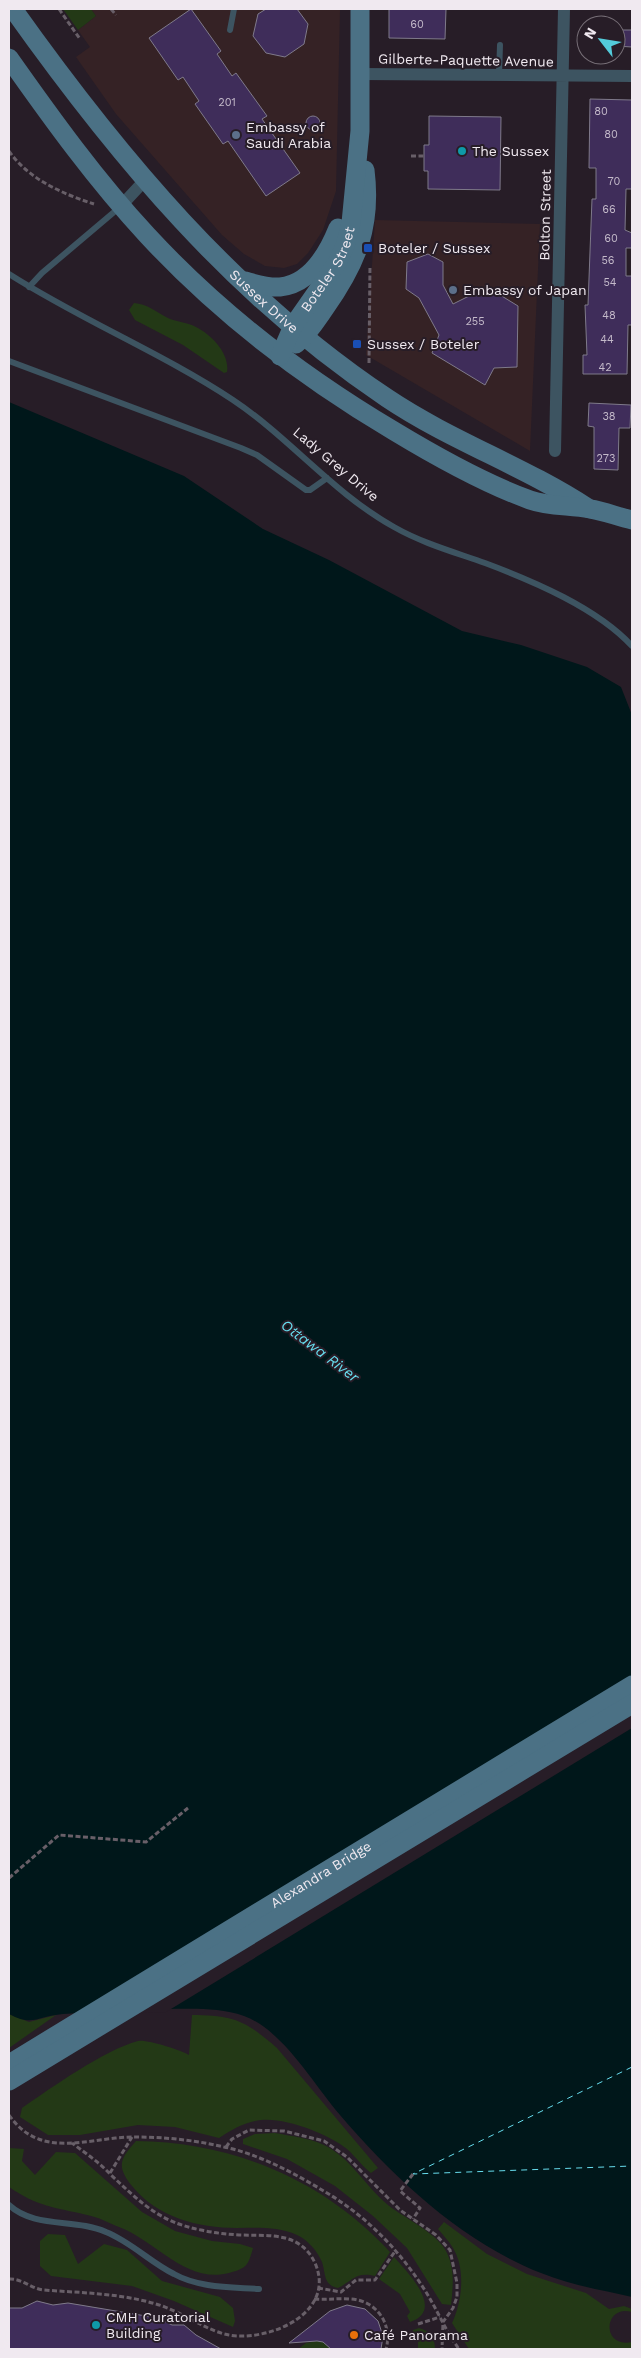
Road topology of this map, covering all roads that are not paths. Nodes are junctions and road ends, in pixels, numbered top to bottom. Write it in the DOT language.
graph roads {
  1 [pos="14,9"];
  2 [pos="234,9"];
  3 [pos="360,9"];
  4 [pos="564,9"];
  5 [pos="230,30"];
  6 [pos="500,45"];
  7 [pos="9,58"];
  8 [pos="360,74"];
  9 [pos="499,75"];
  10 [pos="563,76"];
  11 [pos="632,76"];
  12 [pos="360,131"];
  13 [pos="145,180"];
  14 [pos="354,182"];
  15 [pos="121,206"];
  16 [pos="9,274"];
  17 [pos="242,281"];
  18 [pos="29,287"];
  19 [pos="299,331"];
  20 [pos="280,356"];
  21 [pos="9,361"];
  22 [pos="555,451"];
  23 [pos="327,478"];
  24 [pos="589,508"];
  25 [pos="632,520"];
  26 [pos="632,646"];
  27 [pos="632,1684"];
  28 [pos="632,1704"];
  29 [pos="9,2064"];
  30 [pos="9,2081"];
  31 [pos="9,2205"];
  32 [pos="260,2289"];
  1 -- 13 [label="main road, Sussex Drive"];
  2 -- 5 [label="lane"];
  3 -- 8 [label="main road, Boteler Street"];
  4 -- 10 [label="street, Bolton Street"];
  6 -- 9 [label="lane"];
  7 -- 15 [label="main road, Sussex Drive"];
  8 -- 9 [label="street, Gilberte-Paquette Avenue"];
  8 -- 12 [label="main road, Boteler Street"];
  9 -- 10 [label="street, Gilberte-Paquette Avenue"];
  10 -- 11 [label="street, Gilberte-Paquette Avenue"];
  10 -- 22 [label="street, Bolton Street"];
  12 -- 14 [label="main road, Boteler Street"];
  12 -- 19 [label="main road, Boteler Street"];
  13 -- 15 [label="street"];
  13 -- 17 [label="main road, Sussex Drive"];
  14 -- 17 [label="main road"];
  14 -- 19 [label="main road, Boteler Street"];
  15 -- 18 [label="lane"];
  15 -- 20 [label="main road, Sussex Drive"];
  16 -- 18 [label="lane, Lady Grey Drive"];
  17 -- 19 [label="main road, Sussex Drive"];
  18 -- 23 [label="lane, Lady Grey Drive"];
  19 -- 20 [label="main road, Boteler Street"];
  19 -- 24 [label="main road, Sussex Drive"];
  20 -- 24 [label="main road, Sussex Drive"];
  21 -- 23 [label="lane"];
  23 -- 26 [label="lane, Lady Grey Drive"];
  24 -- 25 [label="main road, Sussex Drive"];
  27 -- 29 [label="main road, Alexandra Bridge"];
  28 -- 30 [label="main road"];
  31 -- 32 [label="lane"];
}
